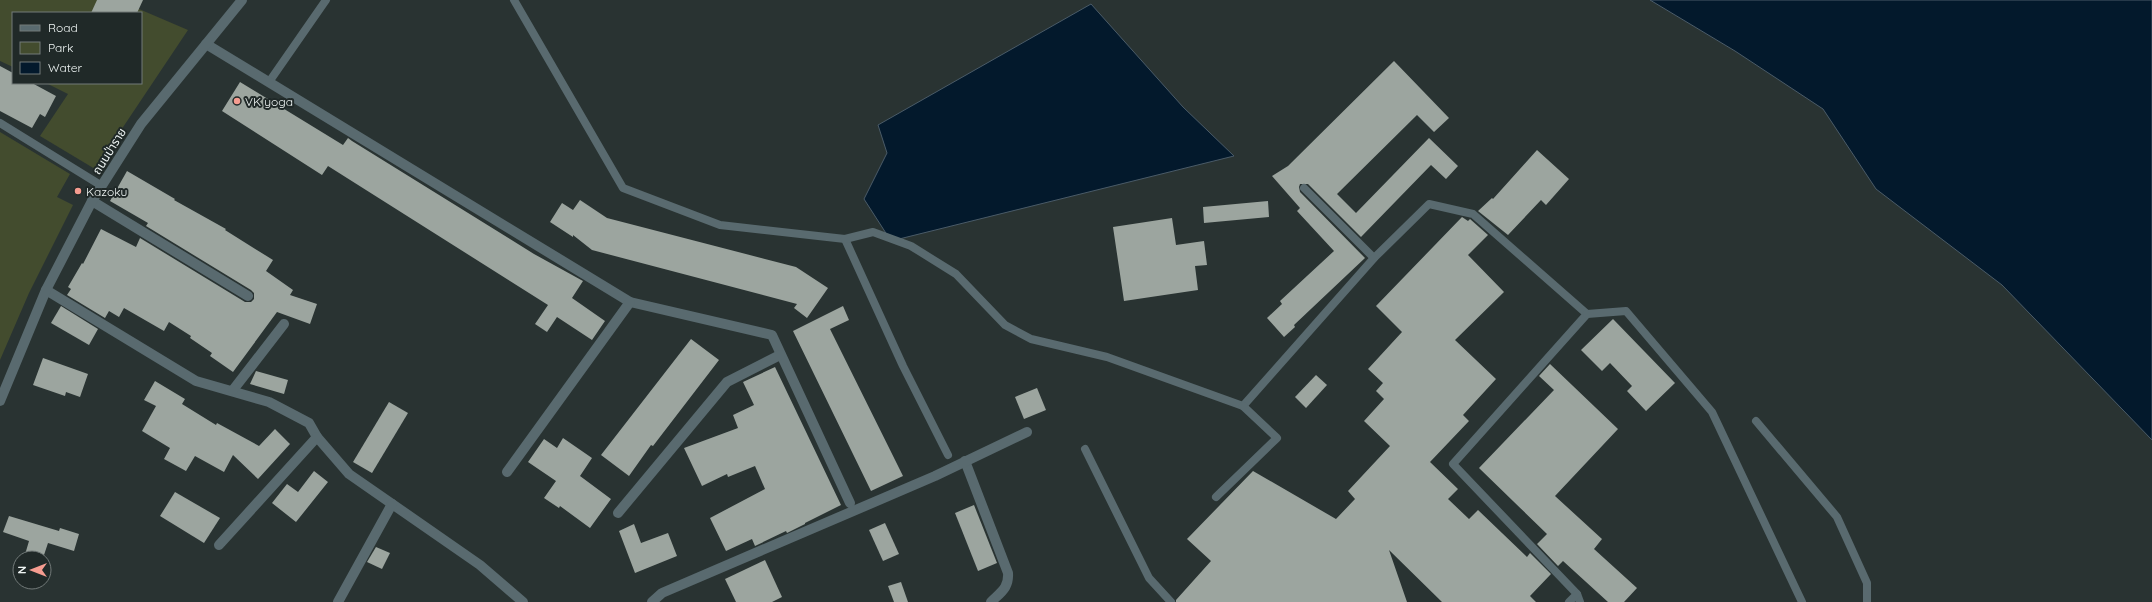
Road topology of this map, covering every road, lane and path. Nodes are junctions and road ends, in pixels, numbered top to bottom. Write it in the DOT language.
graph roads {
  1 [pos="242,0"];
  2 [pos="326,0"];
  3 [pos="514,0"];
  4 [pos="206,44"];
  5 [pos="268,82"];
  6 [pos="0,123"];
  7 [pos="102,186"];
  8 [pos="1304,188"];
  9 [pos="92,201"];
  10 [pos="845,239"];
  11 [pos="1374,258"];
  12 [pos="46,290"];
  13 [pos="248,296"];
  14 [pos="630,302"];
  15 [pos="1587,314"];
  16 [pos="284,324"];
  17 [pos="780,355"];
  18 [pos="233,390"];
  19 [pos="0,401"];
  20 [pos="1243,406"];
  21 [pos="1756,421"];
  22 [pos="1027,432"];
  23 [pos="317,437"];
  24 [pos="1085,449"];
  25 [pos="948,455"];
  26 [pos="965,461"];
  27 [pos="507,472"];
  28 [pos="1216,497"];
  29 [pos="850,503"];
  30 [pos="392,504"];
  31 [pos="618,513"];
  32 [pos="219,545"];
  33 [pos="1577,594"];
  34 [pos="338,602"];
  35 [pos="523,602"];
  36 [pos="652,602"];
  37 [pos="991,602"];
  38 [pos="1171,602"];
  39 [pos="1569,602"];
  40 [pos="1580,602"];
  41 [pos="1802,602"];
  42 [pos="1867,602"];
  1 -- 4 [label="street, ถนนป่าราย"];
  2 -- 5 [label="lane"];
  3 -- 10 [label="lane"];
  4 -- 5 [label="street"];
  4 -- 7 [label="street, ถนนป่าราย"];
  5 -- 14 [label="street"];
  6 -- 7 [label="lane"];
  7 -- 9 [label="street, ถนนป่าราย"];
  8 -- 11 [label="lane"];
  9 -- 12 [label="street, ถนนป่าราย"];
  9 -- 13 [label="street"];
  10 -- 20 [label="lane"];
  10 -- 25 [label="lane"];
  11 -- 15 [label="lane"];
  11 -- 20 [label="lane"];
  12 -- 18 [label="street"];
  12 -- 19 [label="street, ถนนป่าราย"];
  14 -- 17 [label="street"];
  14 -- 27 [label="street"];
  15 -- 33 [label="lane"];
  15 -- 41 [label="lane"];
  16 -- 18 [label="street"];
  17 -- 29 [label="street"];
  17 -- 31 [label="street"];
  18 -- 23 [label="street"];
  20 -- 28 [label="lane"];
  21 -- 42 [label="lane"];
  22 -- 26 [label="street"];
  23 -- 30 [label="street"];
  23 -- 32 [label="street"];
  24 -- 38 [label="lane"];
  26 -- 36 [label="street"];
  26 -- 37 [label="street"];
  30 -- 34 [label="street"];
  30 -- 35 [label="street"];
  33 -- 39 [label="lane"];
  33 -- 40 [label="lane"];
}
